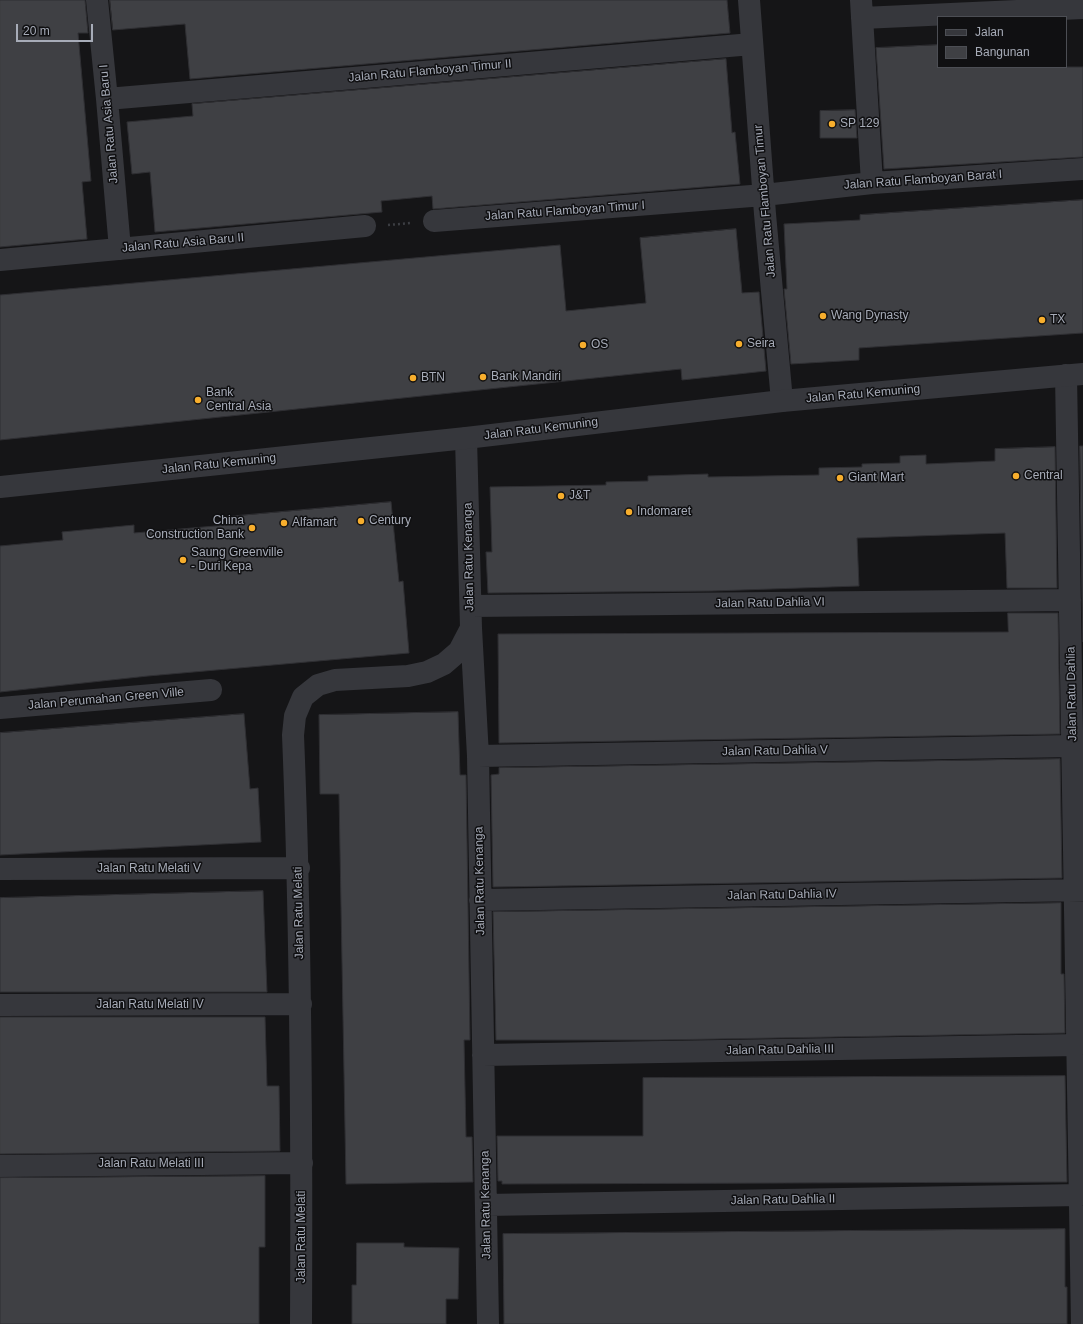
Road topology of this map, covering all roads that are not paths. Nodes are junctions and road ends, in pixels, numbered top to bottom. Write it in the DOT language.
graph roads {
  1 [pos="97,0"];
  2 [pos="749,0"];
  3 [pos="1083,8"];
  4 [pos="861,9"];
  5 [pos="752,44"];
  6 [pos="107,99"];
  7 [pos="1083,169"];
  8 [pos="872,183"];
  9 [pos="764,195"];
  10 [pos="434,221"];
  11 [pos="365,226"];
  12 [pos="120,249"];
  13 [pos="0,260"];
  14 [pos="1075,375"];
  15 [pos="782,401"];
  16 [pos="466,438"];
  17 [pos="0,487"];
  18 [pos="1070,600"];
  19 [pos="471,606"];
  20 [pos="471,628"];
  21 [pos="211,690"];
  22 [pos="0,708"];
  23 [pos="1072,746"];
  24 [pos="478,756"];
  25 [pos="299,868"];
  26 [pos="0,870"];
  27 [pos="1079,890"];
  28 [pos="480,900"];
  29 [pos="301,1004"];
  30 [pos="0,1005"];
  31 [pos="1077,1045"];
  32 [pos="483,1055"];
  33 [pos="302,1163"];
  34 [pos="0,1166"];
  35 [pos="1080,1195"];
  36 [pos="486,1205"];
  37 [pos="301,1324"];
  38 [pos="488,1324"];
  39 [pos="1082,1324"];
  1 -- 6 [label="street, Jalan Ratu Asia Baru I"];
  2 -- 5 [label="street, Jalan Ratu Flamboyan Timur"];
  3 -- 4 [label="street"];
  4 -- 8 [label="street"];
  5 -- 6 [label="street, Jalan Ratu Flamboyan Timur II"];
  5 -- 9 [label="street, Jalan Ratu Flamboyan Timur"];
  6 -- 12 [label="street, Jalan Ratu Asia Baru I"];
  7 -- 8 [label="street, Jalan Ratu Flamboyan Barat I"];
  8 -- 9 [label="street, Jalan Ratu Flamboyan Barat I"];
  9 -- 10 [label="street, Jalan Ratu Flamboyan Timur I"];
  9 -- 15 [label="street, Jalan Ratu Flamboyan Timur"];
  11 -- 12 [label="street, Jalan Ratu Asia Baru II"];
  12 -- 13 [label="street, Jalan Ratu Asia Baru II"];
  14 -- 15 [label="street, Jalan Ratu Kemuning"];
  14 -- 18 [label="street, Jalan Ratu Dahlia"];
  15 -- 16 [label="street, Jalan Ratu Kemuning"];
  16 -- 17 [label="street, Jalan Ratu Kemuning"];
  16 -- 19 [label="street, Jalan Ratu Kenanga"];
  18 -- 19 [label="street, Jalan Ratu Dahlia VI"];
  18 -- 23 [label="street, Jalan Ratu Dahlia"];
  19 -- 20 [label="street, Jalan Ratu Kenanga"];
  20 -- 24 [label="street, Jalan Ratu Kenanga"];
  20 -- 25 [label="street, Jalan Ratu Melati"];
  21 -- 22 [label="street, Jalan Perumahan Green Ville"];
  23 -- 24 [label="street, Jalan Ratu Dahlia V"];
  23 -- 27 [label="street, Jalan Ratu Dahlia"];
  24 -- 28 [label="street, Jalan Ratu Kenanga"];
  25 -- 26 [label="street, Jalan Ratu Melati V"];
  25 -- 29 [label="street, Jalan Ratu Melati"];
  27 -- 28 [label="street, Jalan Ratu Dahlia IV"];
  27 -- 31 [label="street, Jalan Ratu Dahlia"];
  28 -- 32 [label="street, Jalan Ratu Kenanga"];
  29 -- 30 [label="street, Jalan Ratu Melati IV"];
  29 -- 33 [label="street, Jalan Ratu Melati"];
  31 -- 32 [label="street, Jalan Ratu Dahlia III"];
  31 -- 35 [label="street, Jalan Ratu Dahlia"];
  32 -- 36 [label="street, Jalan Ratu Kenanga"];
  33 -- 34 [label="street, Jalan Ratu Melati III"];
  33 -- 37 [label="street, Jalan Ratu Melati"];
  35 -- 36 [label="street, Jalan Ratu Dahlia II"];
  35 -- 39 [label="street, Jalan Ratu Dahlia"];
  36 -- 38 [label="street, Jalan Ratu Kenanga"];
}
